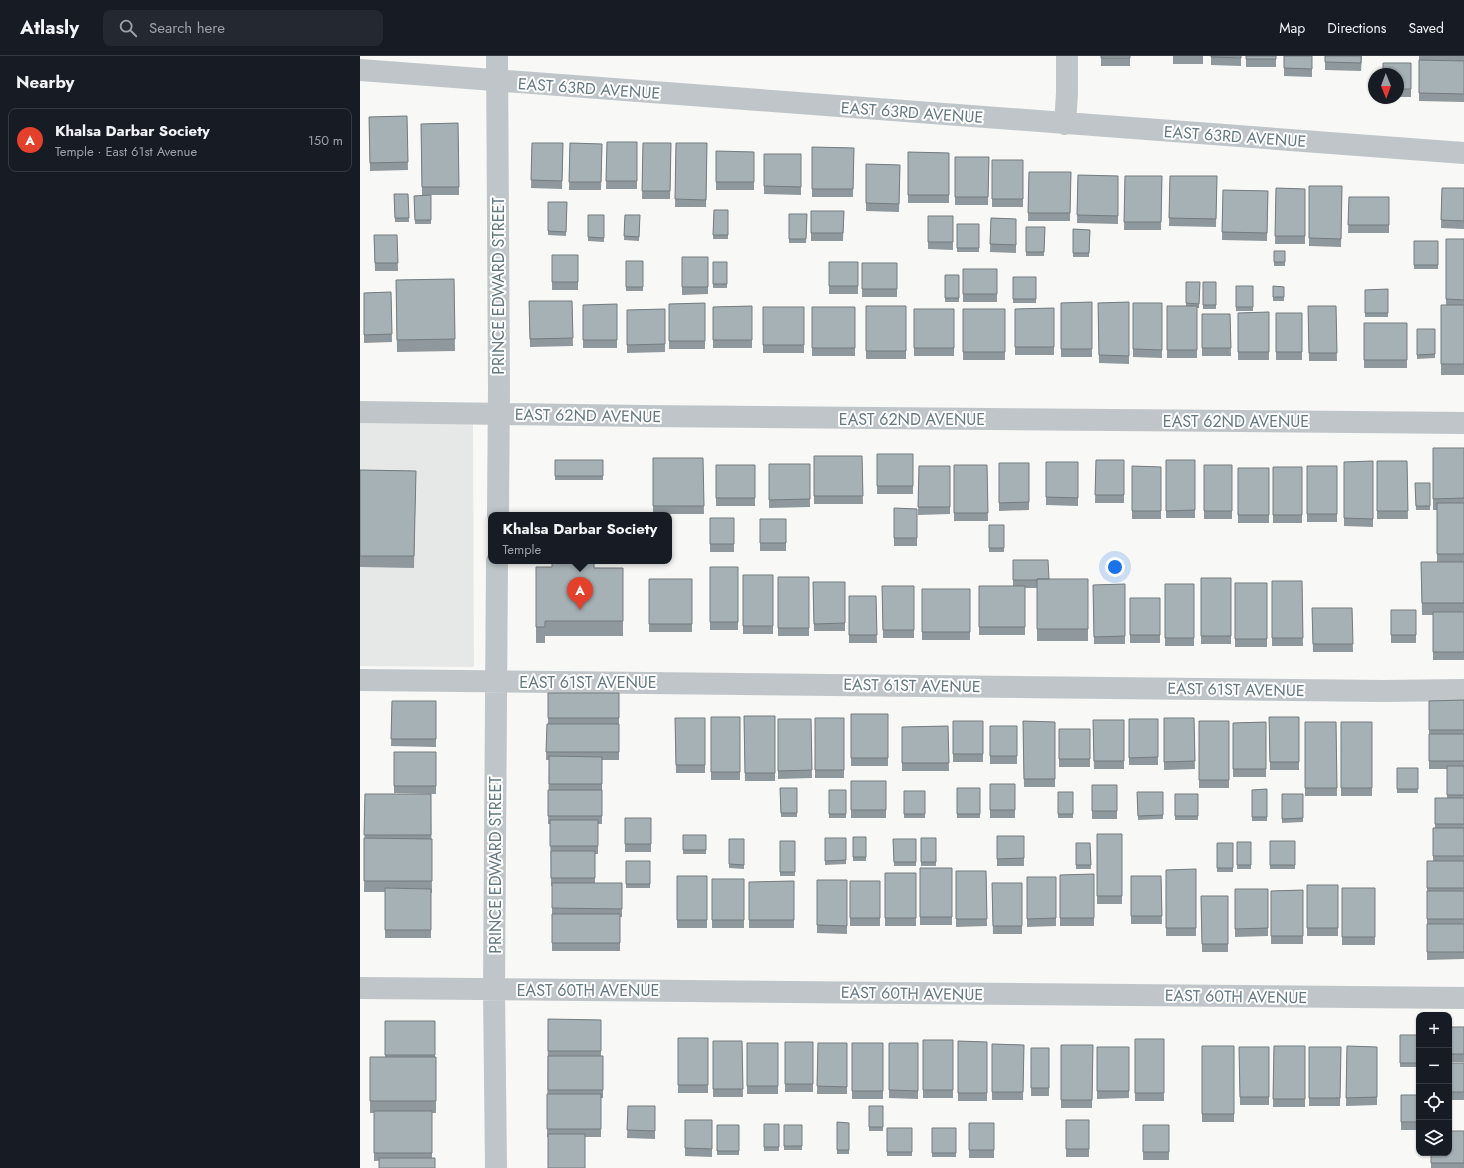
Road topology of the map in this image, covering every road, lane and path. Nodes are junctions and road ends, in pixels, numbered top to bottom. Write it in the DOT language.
graph roads {
  1 [pos="497,56"];
  2 [pos="1067,56"];
  3 [pos="360,70"];
  4 [pos="497,81"];
  5 [pos="1065,124"];
  6 [pos="1464,153"];
  7 [pos="360,412"];
  8 [pos="499,414"];
  9 [pos="1464,423"];
  10 [pos="498,512"];
  11 [pos="497,564"];
  12 [pos="360,680"];
  13 [pos="496,681"];
  14 [pos="1464,690"];
  15 [pos="360,988"];
  16 [pos="494,990"];
  17 [pos="1464,998"];
  18 [pos="496,1168"];
  1 -- 4 [label="street, PRINCE EDWARD STREET"];
  2 -- 5 [label="street"];
  3 -- 4 [label="street, EAST 63RD AVENUE"];
  4 -- 5 [label="street, EAST 63RD AVENUE"];
  4 -- 8 [label="street, PRINCE EDWARD STREET"];
  5 -- 6 [label="street, EAST 63RD AVENUE"];
  7 -- 8 [label="street, EAST 62ND AVENUE"];
  8 -- 9 [label="street, EAST 62ND AVENUE"];
  8 -- 10 [label="street, PRINCE EDWARD STREET"];
  11 -- 13 [label="street, PRINCE EDWARD STREET"];
  12 -- 13 [label="street, EAST 61ST AVENUE"];
  13 -- 14 [label="street, EAST 61ST AVENUE"];
  13 -- 16 [label="street, PRINCE EDWARD STREET"];
  15 -- 16 [label="street, EAST 60TH AVENUE"];
  16 -- 17 [label="street, EAST 60TH AVENUE"];
  16 -- 18 [label="street, PRINCE EDWARD STREET"];
}
